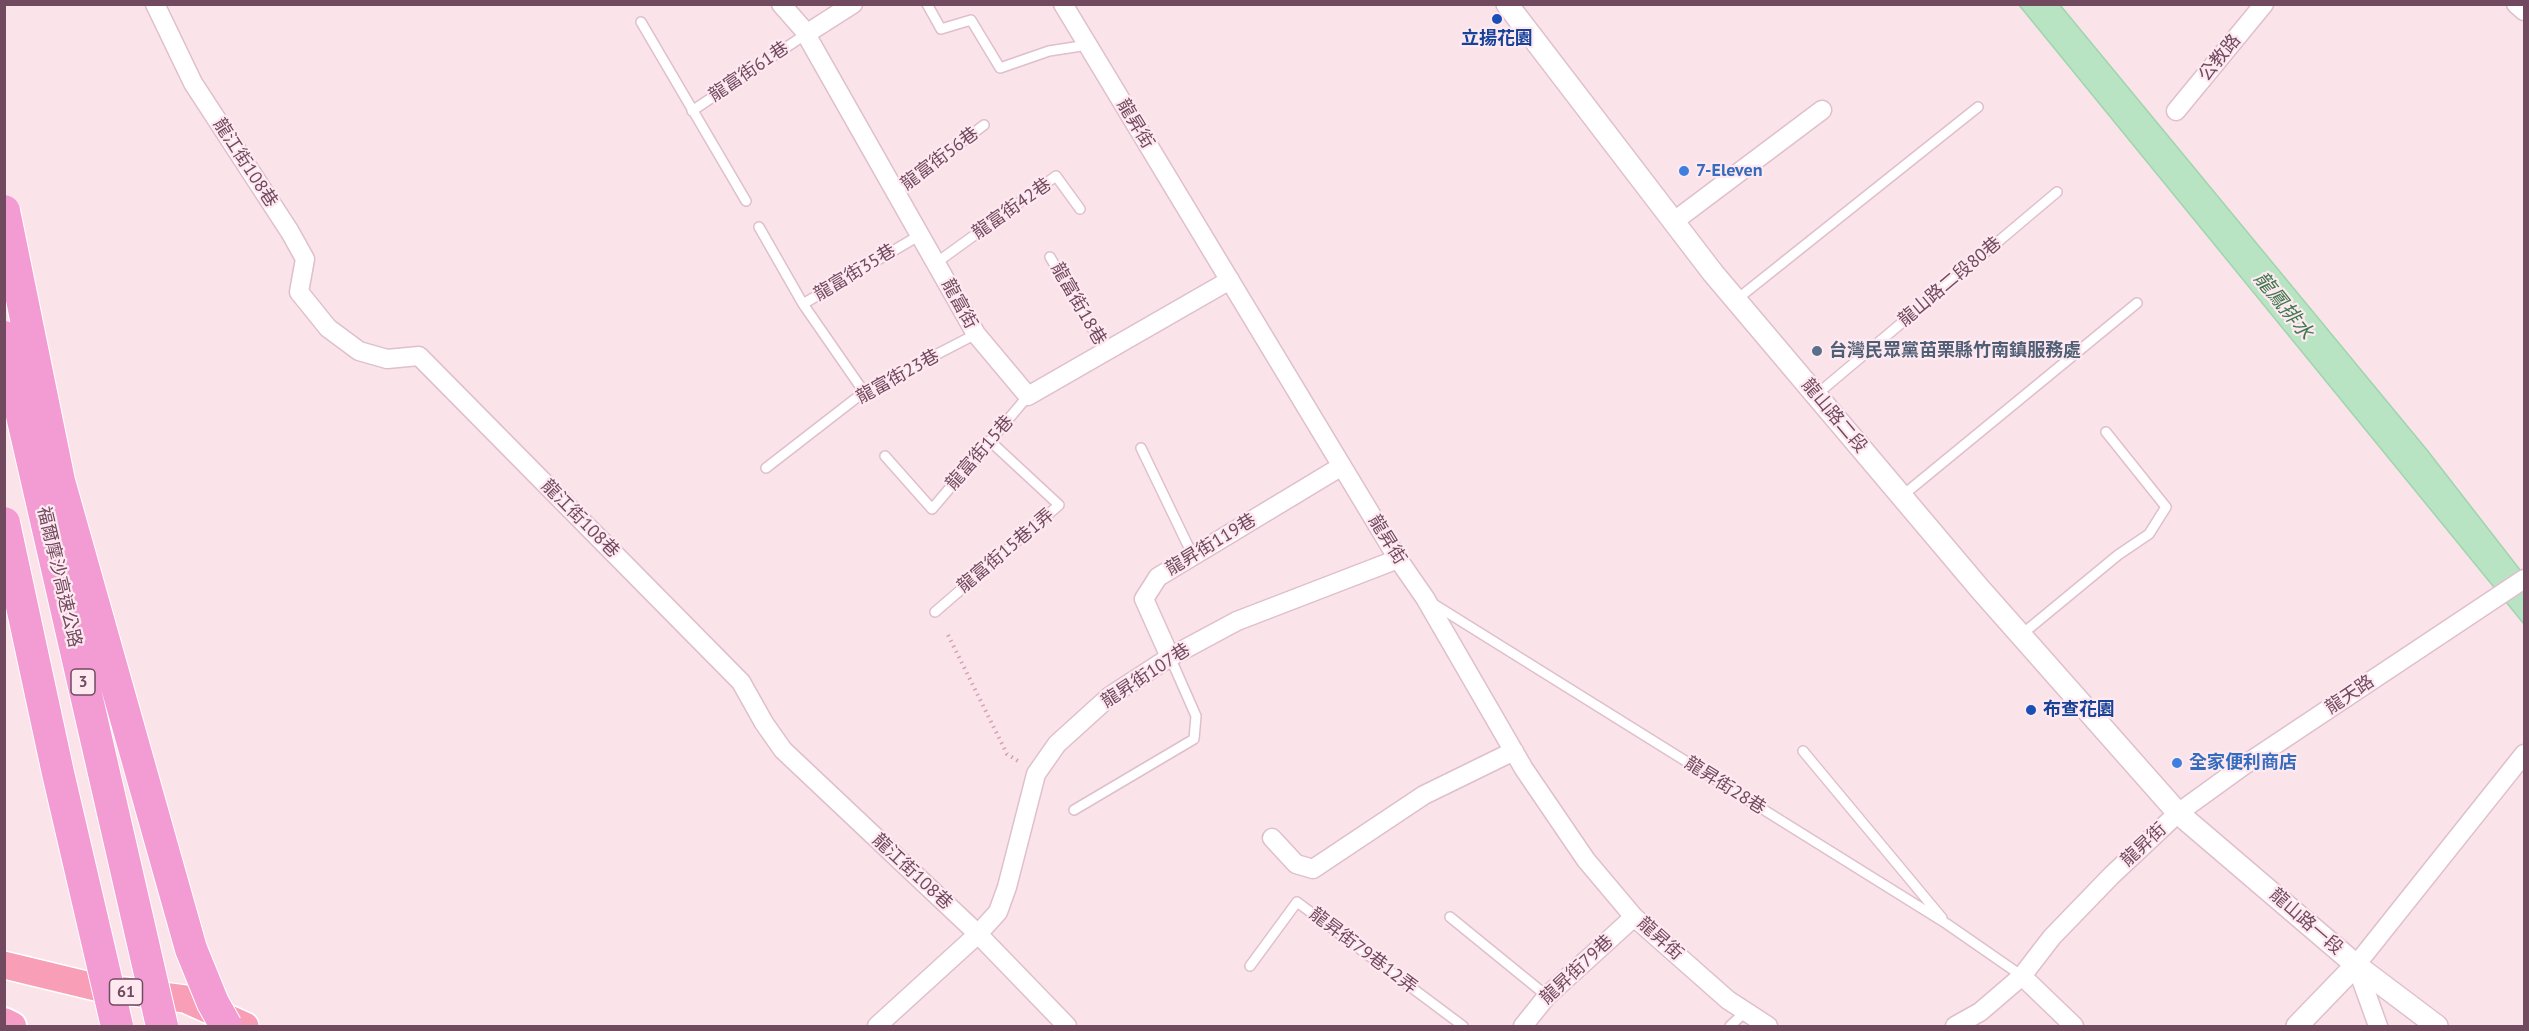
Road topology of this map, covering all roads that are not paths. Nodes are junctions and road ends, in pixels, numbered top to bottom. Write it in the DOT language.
graph roads {
  1 [pos="155,4"];
  2 [pos="782,4"];
  3 [pos="853,4"];
  4 [pos="927,4"];
  5 [pos="1063,4"];
  6 [pos="1507,4"];
  7 [pos="2264,4"];
  8 [pos="2516,4"];
  9 [pos="2524,11"];
  10 [pos="641,22"];
  11 [pos="806,34"];
  12 [pos="1088,45"];
  13 [pos="1978,107"];
  14 [pos="1822,110"];
  15 [pos="692,111"];
  16 [pos="2176,111"];
  17 [pos="984,125"];
  18 [pos="896,192"];
  19 [pos="2057,192"];
  20 [pos="746,201"];
  21 [pos="1080,209"];
  22 [pos="4,212"];
  23 [pos="1673,222"];
  24 [pos="759,227"];
  25 [pos="920,235"];
  26 [pos="1050,257"];
  27 [pos="936,263"];
  28 [pos="1230,280"];
  29 [pos="1736,300"];
  30 [pos="2137,303"];
  31 [pos="803,304"];
  32 [pos="976,334"];
  33 [pos="4,337"];
  34 [pos="1106,352"];
  35 [pos="864,392"];
  36 [pos="1816,395"];
  37 [pos="1028,396"];
  38 [pos="2106,432"];
  39 [pos="990,441"];
  40 [pos="1141,448"];
  41 [pos="885,456"];
  42 [pos="1342,466"];
  43 [pos="766,468"];
  44 [pos="1902,496"];
  45 [pos="4,523"];
  46 [pos="1192,556"];
  47 [pos="1398,560"];
  48 [pos="2524,579"];
  49 [pos="1425,598"];
  50 [pos="935,612"];
  51 [pos="2021,635"];
  52 [pos="1170,657"];
  53 [pos="1514,751"];
  54 [pos="1803,751"];
  55 [pos="2524,754"];
  56 [pos="1074,810"];
  57 [pos="2178,813"];
  58 [pos="1272,838"];
  59 [pos="1450,917"];
  60 [pos="1634,917"];
  61 [pos="1947,924"];
  62 [pos="978,934"];
  63 [pos="4,965"];
  64 [pos="2356,965"];
  65 [pos="1250,966"];
  66 [pos="2022,976"];
  67 [pos="1547,996"];
  68 [pos="1744,1013"];
  69 [pos="4,1022"];
  70 [pos="12,1026"];
  71 [pos="117,1026"];
  72 [pos="162,1026"];
  73 [pos="226,1026"];
  74 [pos="245,1026"];
  75 [pos="877,1026"];
  76 [pos="1067,1026"];
  77 [pos="1463,1026"];
  78 [pos="1522,1026"];
  79 [pos="1730,1026"];
  80 [pos="1768,1026"];
  81 [pos="1956,1026"];
  82 [pos="2074,1026"];
  83 [pos="2297,1026"];
  84 [pos="2378,1026"];
  85 [pos="2437,1026"];
  1 -- 62 [label="street, 龍江街108巷"];
  2 -- 11 [label="street, 龍富街"];
  3 -- 11 [label="street"];
  4 -- 12 [label="lane"];
  5 -- 12 [label="street, 龍昇街"];
  6 -- 23 [label="street, 龍山路二段"];
  7 -- 16 [label="street, 公教路"];
  8 -- 9 [label="street"];
  10 -- 15 [label="lane"];
  11 -- 15 [label="lane, 龍富街61巷"];
  11 -- 18 [label="street, 龍富街"];
  12 -- 28 [label="street, 龍昇街"];
  13 -- 29 [label="lane"];
  14 -- 23 [label="street"];
  15 -- 20 [label="lane"];
  17 -- 18 [label="lane, 龍富街56巷"];
  18 -- 25 [label="street, 龍富街"];
  19 -- 36 [label="lane, 龍山路二段80巷"];
  21 -- 27 [label="lane, 龍富街42巷"];
  22 -- 73 [label="highway, bridge"];
  23 -- 29 [label="street, 龍山路二段"];
  24 -- 31 [label="lane, 龍富街35巷"];
  25 -- 27 [label="street, 龍富街"];
  25 -- 31 [label="lane, 龍富街35巷"];
  26 -- 34 [label="lane, 龍富街18巷"];
  27 -- 32 [label="street, 龍富街"];
  28 -- 34 [label="street"];
  28 -- 42 [label="street, 龍昇街"];
  29 -- 36 [label="street, 龍山路二段"];
  30 -- 44 [label="lane"];
  31 -- 35 [label="lane"];
  32 -- 35 [label="lane, 龍富街23巷"];
  32 -- 37 [label="street, 龍富街"];
  33 -- 72 [label="highway, 福爾摩沙高速公路 / 3, bridge"];
  34 -- 37 [label="street"];
  35 -- 43 [label="lane, 龍富街23巷"];
  36 -- 44 [label="street, 龍山路二段"];
  37 -- 39 [label="lane, 龍富街15巷"];
  38 -- 51 [label="lane"];
  39 -- 41 [label="lane, 龍富街15巷"];
  39 -- 50 [label="lane, 龍富街15巷1弄"];
  40 -- 46 [label="lane"];
  42 -- 46 [label="street, 龍昇街119巷"];
  42 -- 47 [label="street, 龍昇街"];
  44 -- 51 [label="street, 龍山路二段"];
  45 -- 71 [label="highway, bridge"];
  46 -- 52 [label="street, 龍昇街119巷"];
  47 -- 49 [label="street, 龍昇街"];
  47 -- 52 [label="street, 龍昇街107巷"];
  48 -- 57 [label="street, 龍天路"];
  49 -- 53 [label="street, 龍昇街"];
  49 -- 61 [label="lane, 龍昇街28巷"];
  51 -- 57 [label="street, 龍山路二段"];
  52 -- 56 [label="lane"];
  52 -- 62 [label="street, 龍昇街107巷"];
  53 -- 58 [label="street"];
  53 -- 60 [label="street, 龍昇街"];
  54 -- 61 [label="lane"];
  55 -- 64 [label="street"];
  57 -- 64 [label="street, 龍山路一段"];
  57 -- 66 [label="street, 龍昇街"];
  59 -- 67 [label="lane"];
  60 -- 67 [label="street, 龍昇街79巷"];
  60 -- 68 [label="street, 龍昇街"];
  61 -- 66 [label="lane, 龍昇街28巷"];
  62 -- 75 [label="street, 龍昇街107巷"];
  62 -- 76 [label="street, 龍江街108巷"];
  63 -- 74 [label="main road, 61"];
  64 -- 83 [label="street"];
  64 -- 84 [label="street"];
  64 -- 85 [label="street, 龍山路一段"];
  65 -- 77 [label="lane, 龍昇街79巷12弄"];
  66 -- 81 [label="street, 龍昇街"];
  66 -- 82 [label="street"];
  67 -- 78 [label="street, 龍昇街79巷"];
  68 -- 79 [label="lane"];
  68 -- 80 [label="street, 龍昇街"];
  69 -- 70 [label="highway"];
}
